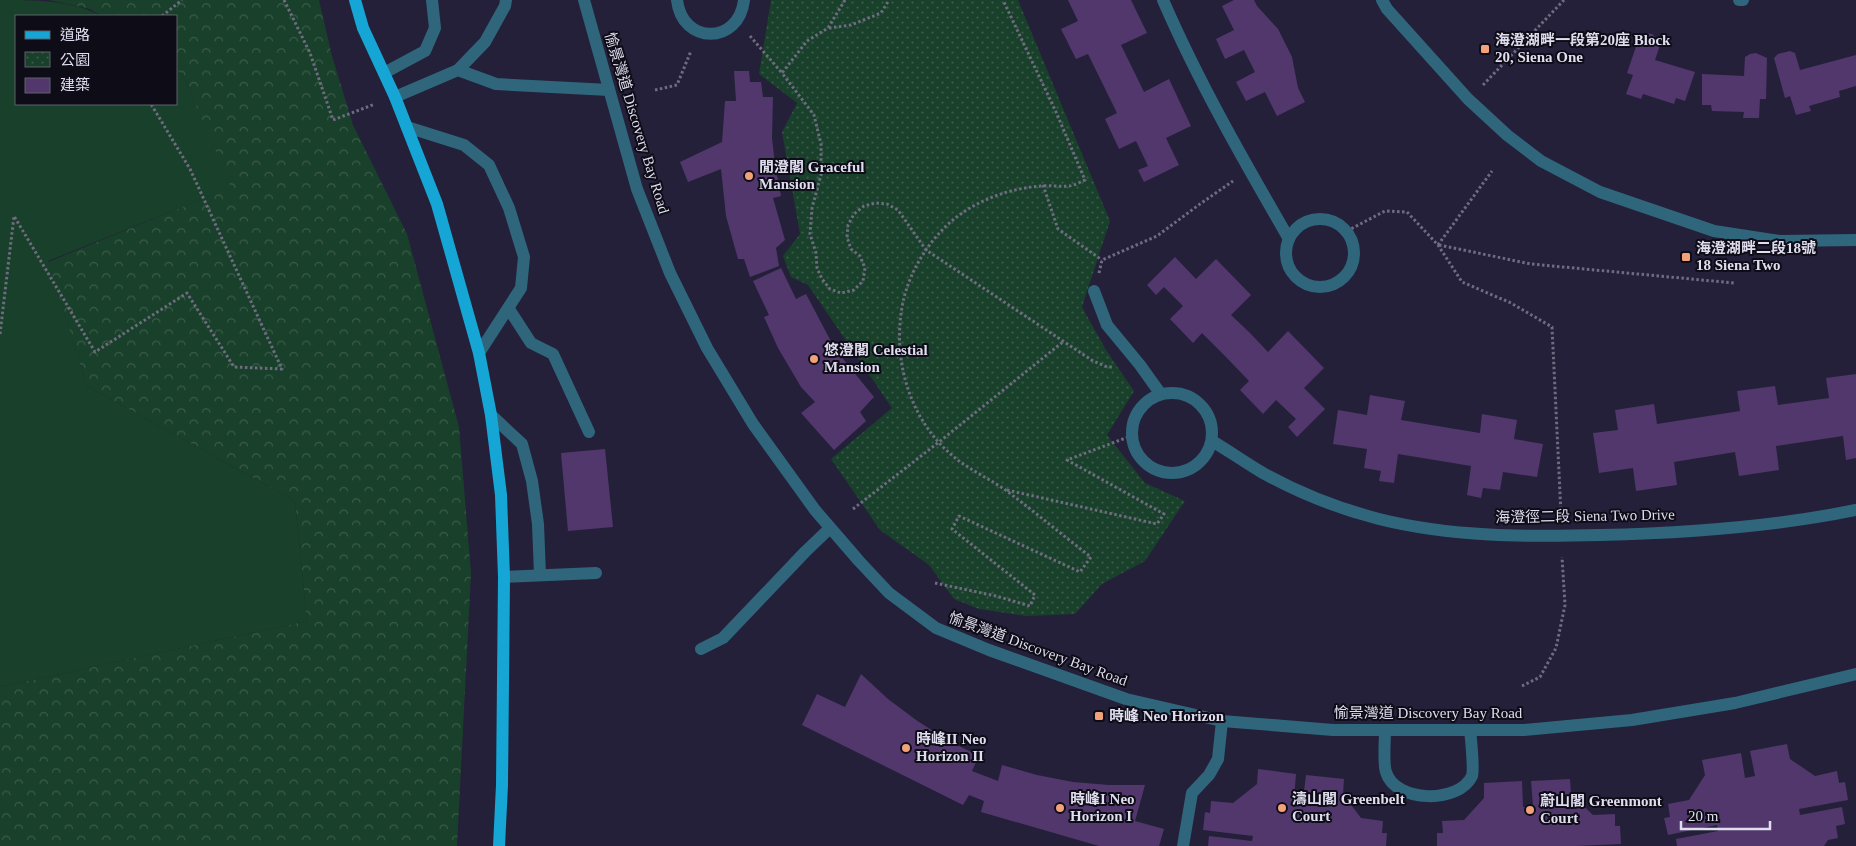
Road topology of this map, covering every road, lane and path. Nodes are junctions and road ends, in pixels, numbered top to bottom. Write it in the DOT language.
graph roads {
  1 [pos="182,0"];
  2 [pos="284,0"];
  3 [pos="355,0"];
  4 [pos="432,0"];
  5 [pos="506,0"];
  6 [pos="584,0"];
  7 [pos="678,0"];
  8 [pos="744,0"];
  9 [pos="845,0"];
  10 [pos="889,0"];
  11 [pos="1003,0"];
  12 [pos="1163,0"];
  13 [pos="1382,0"];
  14 [pos="1564,0"];
  15 [pos="1739,0"];
  16 [pos="1743,0"];
  17 [pos="163,15"];
  18 [pos="737,21"];
  19 [pos="828,28"];
  20 [pos="699,32"];
  21 [pos="458,70"];
  22 [pos="384,73"];
  23 [pos="782,73"];
  24 [pos="608,90"];
  25 [pos="655,90"];
  26 [pos="395,97"];
  27 [pos="1468,99"];
  28 [pos="152,105"];
  29 [pos="407,127"];
  30 [pos="1492,171"];
  31 [pos="1252,175"];
  32 [pos="1043,185"];
  33 [pos="1347,231"];
  34 [pos="1289,239"];
  35 [pos="1856,240"];
  36 [pos="1438,245"];
  37 [pos="926,250"];
  38 [pos="1102,260"];
  39 [pos="1734,284"];
  40 [pos="1094,291"];
  41 [pos="509,309"];
  42 [pos="0,334"];
  43 [pos="1064,340"];
  44 [pos="479,353"];
  45 [pos="1135,358"];
  46 [pos="1160,393"];
  47 [pos="491,416"];
  48 [pos="589,432"];
  49 [pos="1131,436"];
  50 [pos="1212,441"];
  51 [pos="939,442"];
  52 [pos="1004,490"];
  53 [pos="853,509"];
  54 [pos="1856,510"];
  55 [pos="830,528"];
  56 [pos="1561,536"];
  57 [pos="596,573"];
  58 [pos="540,575"];
  59 [pos="504,576"];
  60 [pos="934,583"];
  61 [pos="701,649"];
  62 [pos="1856,674"];
  63 [pos="1522,686"];
  64 [pos="1222,721"];
  65 [pos="1385,730"];
  66 [pos="1470,730"];
  67 [pos="499,846"];
  68 [pos="1183,846"];
  1 -- 17 [label="path"];
  2 -- 26 [label="path"];
  3 -- 22 [label="main road"];
  4 -- 22 [label="street"];
  5 -- 21 [label="street"];
  6 -- 24 [label="street, 愉景灣道 Discovery Bay Road"];
  7 -- 20 [label="street"];
  8 -- 18 [label="street"];
  9 -- 19 [label="path"];
  10 -- 19 [label="path"];
  11 -- 32 [label="path"];
  12 -- 31 [label="street"];
  13 -- 27 [label="street"];
  14 -- 27 [label="path"];
  15 -- 16 [label="street"];
  18 -- 20 [label="street"];
  18 -- 23 [label="path"];
  19 -- 23 [label="path"];
  20 -- 25 [label="path"];
  21 -- 24 [label="street"];
  21 -- 26 [label="street"];
  22 -- 26 [label="main road"];
  23 -- 37 [label="path"];
  24 -- 55 [label="street, 愉景灣道 Discovery Bay Road"];
  26 -- 29 [label="main road"];
  27 -- 35 [label="street"];
  28 -- 42 [label="path"];
  29 -- 41 [label="street"];
  29 -- 44 [label="main road"];
  30 -- 36 [label="path"];
  31 -- 34 [label="street"];
  31 -- 38 [label="path"];
  32 -- 37 [label="path"];
  32 -- 38 [label="path"];
  33 -- 34 [label="street"];
  33 -- 34 [label="street"];
  33 -- 36 [label="path"];
  36 -- 39 [label="path"];
  36 -- 56 [label="path"];
  37 -- 43 [label="path"];
  37 -- 51 [label="path"];
  38 -- 40 [label="path"];
  40 -- 45 [label="street"];
  41 -- 44 [label="street"];
  41 -- 48 [label="street"];
  43 -- 45 [label="path"];
  43 -- 51 [label="path"];
  44 -- 47 [label="main road"];
  45 -- 46 [label="street"];
  46 -- 49 [label="street"];
  46 -- 50 [label="street"];
  47 -- 58 [label="street"];
  47 -- 59 [label="main road"];
  49 -- 50 [label="street"];
  49 -- 52 [label="path"];
  50 -- 56 [label="street, 海澄徑二段 Siena Two Drive"];
  51 -- 52 [label="path"];
  51 -- 53 [label="path"];
  52 -- 60 [label="path"];
  54 -- 56 [label="street, 海澄徑二段 Siena Two Drive"];
  55 -- 61 [label="street"];
  55 -- 64 [label="street, 愉景灣道 Discovery Bay Road"];
  56 -- 63 [label="path"];
  57 -- 58 [label="street"];
  58 -- 59 [label="street"];
  59 -- 67 [label="main road"];
  62 -- 66 [label="street, 愉景灣道 Discovery Bay Road"];
  64 -- 65 [label="street, 愉景灣道 Discovery Bay Road"];
  64 -- 68 [label="street"];
  65 -- 66 [label="street, 愉景灣道 Discovery Bay Road"];
  65 -- 66 [label="street"];
}
